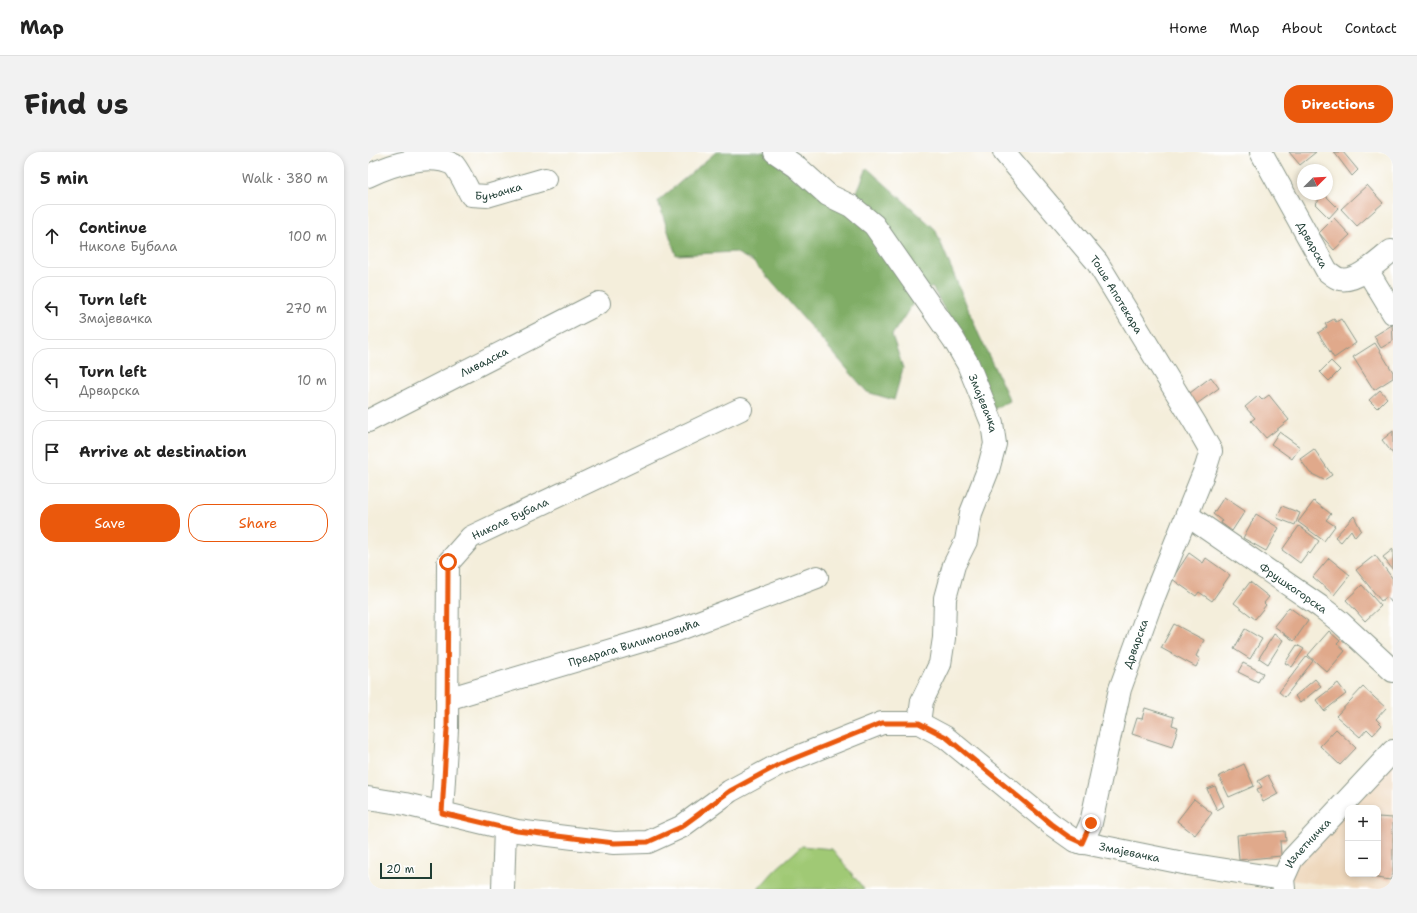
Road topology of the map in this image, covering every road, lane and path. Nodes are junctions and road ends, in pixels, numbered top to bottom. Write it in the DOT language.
graph roads {
  1 [pos="775,152"];
  2 [pos="1004,152"];
  3 [pos="1261,152"];
  4 [pos="422,153"];
  5 [pos="368,176"];
  6 [pos="545,179"];
  7 [pos="1391,251"];
  8 [pos="1367,270"];
  9 [pos="599,303"];
  10 [pos="1393,313"];
  11 [pos="741,409"];
  12 [pos="368,421"];
  13 [pos="1210,451"];
  14 [pos="1187,515"];
  15 [pos="817,577"];
  16 [pos="1393,671"];
  17 [pos="447,699"];
  18 [pos="919,723"];
  19 [pos="1393,751"];
  20 [pos="368,798"];
  21 [pos="442,813"];
  22 [pos="505,828"];
  23 [pos="1082,843"];
  24 [pos="1284,884"];
  25 [pos="503,889"];
  1 -- 18 [label="street, Змајевачка"];
  2 -- 13 [label="street, Тоше Апотекара"];
  3 -- 8 [label="street, Дрварска"];
  4 -- 5 [label="street, Буњачка"];
  4 -- 6 [label="street, Буњачка"];
  7 -- 8 [label="street, Дрварска"];
  8 -- 10 [label="street"];
  9 -- 12 [label="street, Ливадска"];
  11 -- 17 [label="street, Николе Бубала"];
  13 -- 14 [label="street, Дрварска"];
  14 -- 16 [label="street, Фрушкогорска"];
  14 -- 23 [label="street, Дрварска"];
  15 -- 17 [label="street, Предрага Вилимоновића"];
  17 -- 21 [label="street, Николе Бубала"];
  18 -- 22 [label="street, Змајевачка"];
  18 -- 23 [label="street, Змајевачка"];
  19 -- 24 [label="street, Излетничка"];
  20 -- 21 [label="street, Змајевачка"];
  21 -- 22 [label="street, Змајевачка"];
  22 -- 25 [label="street"];
  23 -- 24 [label="street, Змајевачка"];
}
